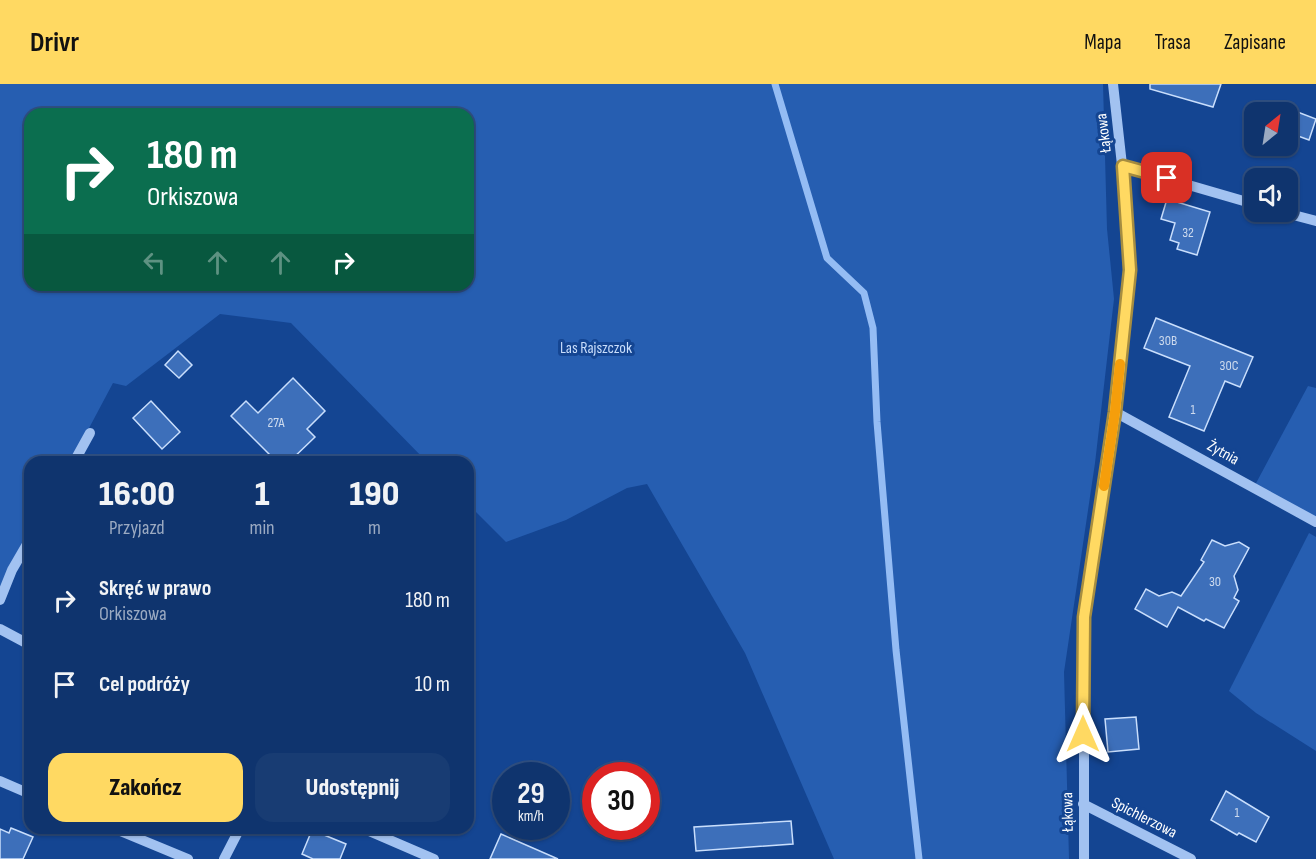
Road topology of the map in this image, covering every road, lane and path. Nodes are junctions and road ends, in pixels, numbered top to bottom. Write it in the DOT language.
graph roads {
  1 [pos="1113,84"];
  2 [pos="1123,166"];
  3 [pos="1244,201"];
  4 [pos="1298,216"];
  5 [pos="1316,221"];
  6 [pos="1115,412"];
  7 [pos="90,434"];
  8 [pos="77,456"];
  9 [pos="1316,522"];
  10 [pos="24,549"];
  11 [pos="0,600"];
  12 [pos="0,629"];
  13 [pos="24,642"];
  14 [pos="0,781"];
  15 [pos="24,791"];
  16 [pos="1083,804"];
  17 [pos="128,834"];
  18 [pos="237,834"];
  19 [pos="376,834"];
  20 [pos="188,859"];
  21 [pos="224,859"];
  22 [pos="434,859"];
  23 [pos="1084,859"];
  24 [pos="1191,859"];
  1 -- 2 [label="street, Łąkowa"];
  2 -- 3 [label="street"];
  2 -- 6 [label="street, Łąkowa"];
  4 -- 5 [label="street"];
  6 -- 9 [label="street, Żytnia"];
  6 -- 16 [label="street, Łąkowa"];
  7 -- 8 [label="street"];
  10 -- 11 [label="street"];
  12 -- 13 [label="street"];
  14 -- 15 [label="street"];
  16 -- 23 [label="street, Łąkowa"];
  16 -- 24 [label="street, Spichlerzowa"];
  17 -- 20 [label="street"];
  18 -- 21 [label="street"];
  19 -- 22 [label="street"];
}
